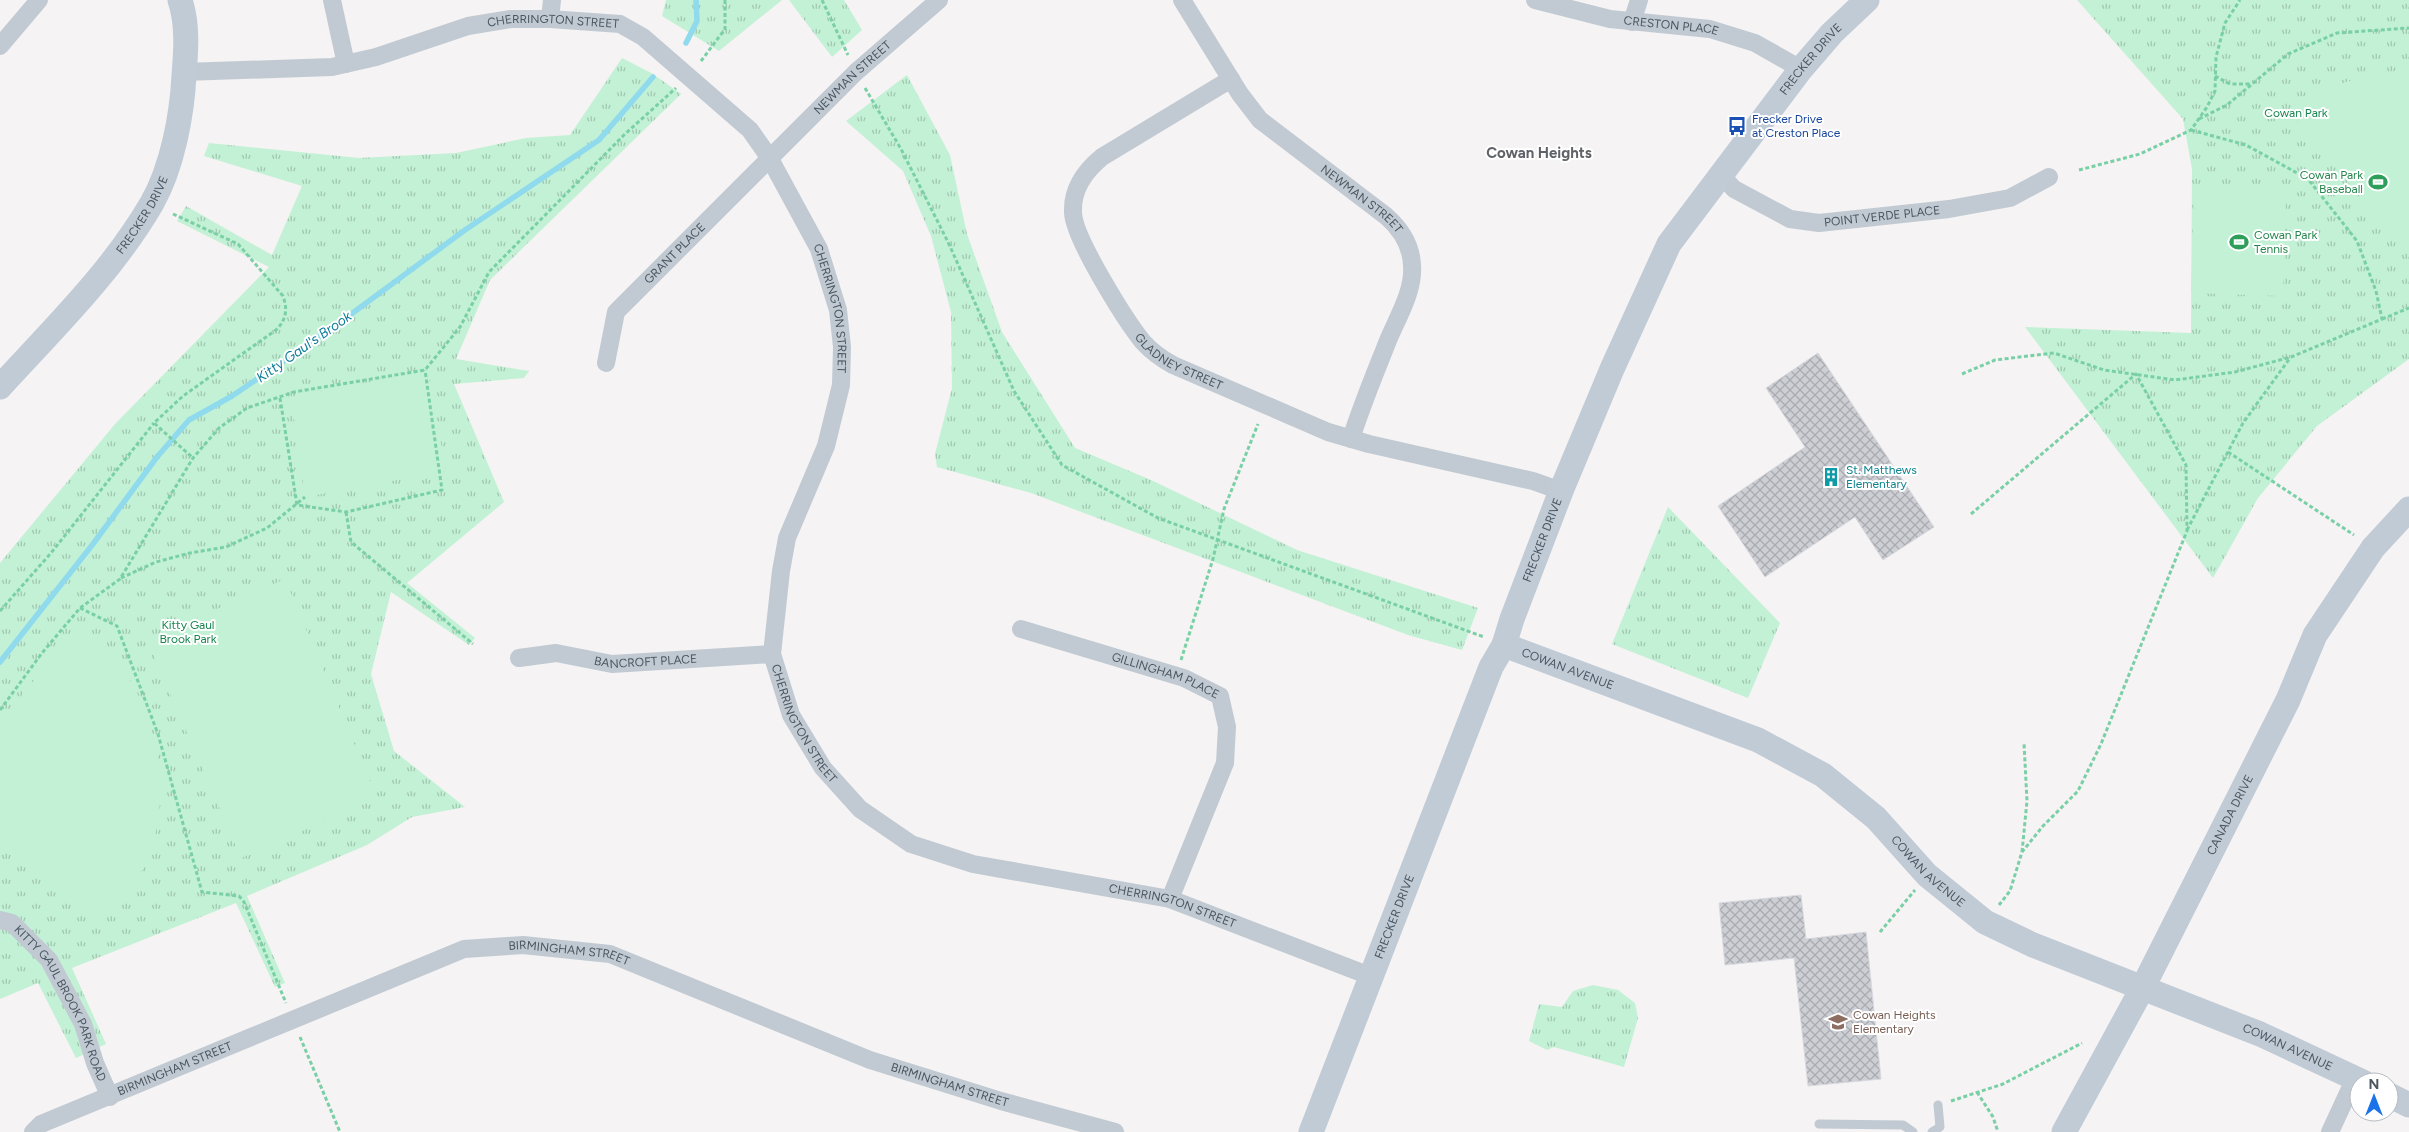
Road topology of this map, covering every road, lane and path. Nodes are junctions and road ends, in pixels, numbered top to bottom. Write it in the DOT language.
graph roads {
  1 [pos="39,0"];
  2 [pos="180,0"];
  3 [pos="332,0"];
  4 [pos="552,0"];
  5 [pos="725,0"];
  6 [pos="822,0"];
  7 [pos="939,0"];
  8 [pos="1182,0"];
  9 [pos="1535,0"];
  10 [pos="1639,0"];
  11 [pos="1867,0"];
  12 [pos="2240,0"];
  13 [pos="550,19"];
  14 [pos="1632,22"];
  15 [pos="2409,28"];
  16 [pos="0,46"];
  17 [pos="848,55"];
  18 [pos="700,61"];
  19 [pos="346,64"];
  20 [pos="1801,69"];
  21 [pos="184,72"];
  22 [pos="2215,76"];
  23 [pos="1231,79"];
  24 [pos="2253,84"];
  25 [pos="864,85"];
  26 [pos="676,88"];
  27 [pos="2198,119"];
  28 [pos="2191,130"];
  29 [pos="768,157"];
  30 [pos="2079,170"];
  31 [pos="1722,176"];
  32 [pos="2048,178"];
  33 [pos="173,214"];
  34 [pos="2409,308"];
  35 [pos="2382,319"];
  36 [pos="2291,357"];
  37 [pos="606,363"];
  38 [pos="425,370"];
  39 [pos="1962,374"];
  40 [pos="2136,374"];
  41 [pos="0,387"];
  42 [pos="280,398"];
  43 [pos="154,423"];
  44 [pos="1258,424"];
  45 [pos="1351,439"];
  46 [pos="2228,452"];
  47 [pos="193,458"];
  48 [pos="1560,491"];
  49 [pos="305,497"];
  50 [pos="297,505"];
  51 [pos="2409,509"];
  52 [pos="346,512"];
  53 [pos="1971,514"];
  54 [pos="2187,531"];
  55 [pos="2354,535"];
  56 [pos="1218,541"];
  57 [pos="120,579"];
  58 [pos="80,608"];
  59 [pos="0,611"];
  60 [pos="1021,628"];
  61 [pos="1494,641"];
  62 [pos="473,644"];
  63 [pos="772,654"];
  64 [pos="519,658"];
  65 [pos="1179,666"];
  66 [pos="0,710"];
  67 [pos="2024,743"];
  68 [pos="2022,852"];
  69 [pos="1916,889"];
  70 [pos="1170,899"];
  71 [pos="1998,905"];
  72 [pos="0,920"];
  73 [pos="1880,932"];
  74 [pos="1370,976"];
  75 [pos="2143,987"];
  76 [pos="286,1003"];
  77 [pos="300,1037"];
  78 [pos="2082,1043"];
  79 [pos="2349,1075"];
  80 [pos="1977,1092"];
  81 [pos="110,1097"];
  82 [pos="2349,1098"];
  83 [pos="1938,1105"];
  84 [pos="1819,1124"];
  85 [pos="33,1132"];
  86 [pos="340,1132"];
  87 [pos="1114,1132"];
  88 [pos="1311,1132"];
  89 [pos="1913,1132"];
  90 [pos="1932,1132"];
  91 [pos="1998,1132"];
  92 [pos="2064,1132"];
  93 [pos="2330,1132"];
  1 -- 16 [label="street"];
  2 -- 21 [label="street, FRECKER DRIVE"];
  3 -- 19 [label="street"];
  4 -- 13 [label="street"];
  5 -- 18 [label="path"];
  6 -- 17 [label="path"];
  7 -- 29 [label="street, NEWMAN STREET"];
  8 -- 23 [label="street, NEWMAN STREET"];
  9 -- 14 [label="street, CRESTON PLACE"];
  10 -- 14 [label="street"];
  11 -- 20 [label="street, FRECKER DRIVE"];
  12 -- 22 [label="path"];
  13 -- 19 [label="street, CHERRINGTON STREET"];
  13 -- 29 [label="street, CHERRINGTON STREET"];
  14 -- 20 [label="street, CRESTON PLACE"];
  15 -- 24 [label="path"];
  19 -- 21 [label="street, CHERRINGTON STREET"];
  20 -- 31 [label="street, FRECKER DRIVE"];
  21 -- 41 [label="street, FRECKER DRIVE"];
  22 -- 24 [label="path"];
  22 -- 27 [label="path"];
  23 -- 45 [label="street, NEWMAN STREET"];
  23 -- 45 [label="street, GLADNEY STREET"];
  24 -- 27 [label="path"];
  25 -- 56 [label="path"];
  26 -- 38 [label="path"];
  27 -- 28 [label="path"];
  28 -- 30 [label="path"];
  28 -- 35 [label="path"];
  29 -- 37 [label="street, GRANT PLACE"];
  29 -- 63 [label="street, CHERRINGTON STREET"];
  31 -- 32 [label="street, POINT VERDE PLACE"];
  31 -- 48 [label="street, FRECKER DRIVE"];
  33 -- 43 [label="path"];
  34 -- 35 [label="path"];
  35 -- 36 [label="path"];
  36 -- 40 [label="path"];
  36 -- 46 [label="path"];
  38 -- 42 [label="path"];
  38 -- 52 [label="path"];
  39 -- 40 [label="path"];
  40 -- 53 [label="path"];
  40 -- 54 [label="path"];
  42 -- 47 [label="path"];
  42 -- 50 [label="path"];
  43 -- 47 [label="path"];
  43 -- 59 [label="path"];
  44 -- 56 [label="path"];
  45 -- 48 [label="street, GLADNEY STREET"];
  46 -- 54 [label="path"];
  46 -- 55 [label="path"];
  47 -- 57 [label="path"];
  48 -- 61 [label="street, FRECKER DRIVE"];
  49 -- 50 [label="path"];
  50 -- 52 [label="path"];
  50 -- 57 [label="path"];
  51 -- 75 [label="street, CANADA DRIVE"];
  52 -- 62 [label="path"];
  54 -- 68 [label="path"];
  56 -- 61 [label="path"];
  56 -- 65 [label="path"];
  57 -- 58 [label="path"];
  58 -- 66 [label="path"];
  58 -- 76 [label="path"];
  60 -- 70 [label="street, GILLINGHAM PLACE"];
  61 -- 74 [label="street, FRECKER DRIVE"];
  61 -- 75 [label="street, COWAN AVENUE"];
  63 -- 64 [label="street, BANCROFT PLACE"];
  63 -- 70 [label="street, CHERRINGTON STREET"];
  67 -- 68 [label="path"];
  68 -- 71 [label="path"];
  69 -- 73 [label="path"];
  70 -- 74 [label="street, CHERRINGTON STREET"];
  72 -- 81 [label="street, KITTY GAUL BROOK PARK ROAD"];
  74 -- 88 [label="street, FRECKER DRIVE"];
  75 -- 79 [label="street, COWAN AVENUE"];
  75 -- 92 [label="street, CANADA DRIVE"];
  77 -- 86 [label="path"];
  78 -- 80 [label="path"];
  80 -- 83 [label="path"];
  80 -- 91 [label="path"];
  81 -- 85 [label="street, BIRMINGHAM STREET"];
  81 -- 87 [label="street, BIRMINGHAM STREET"];
  82 -- 93 [label="street"];
  83 -- 90 [label="lane"];
  84 -- 89 [label="lane"];
}
